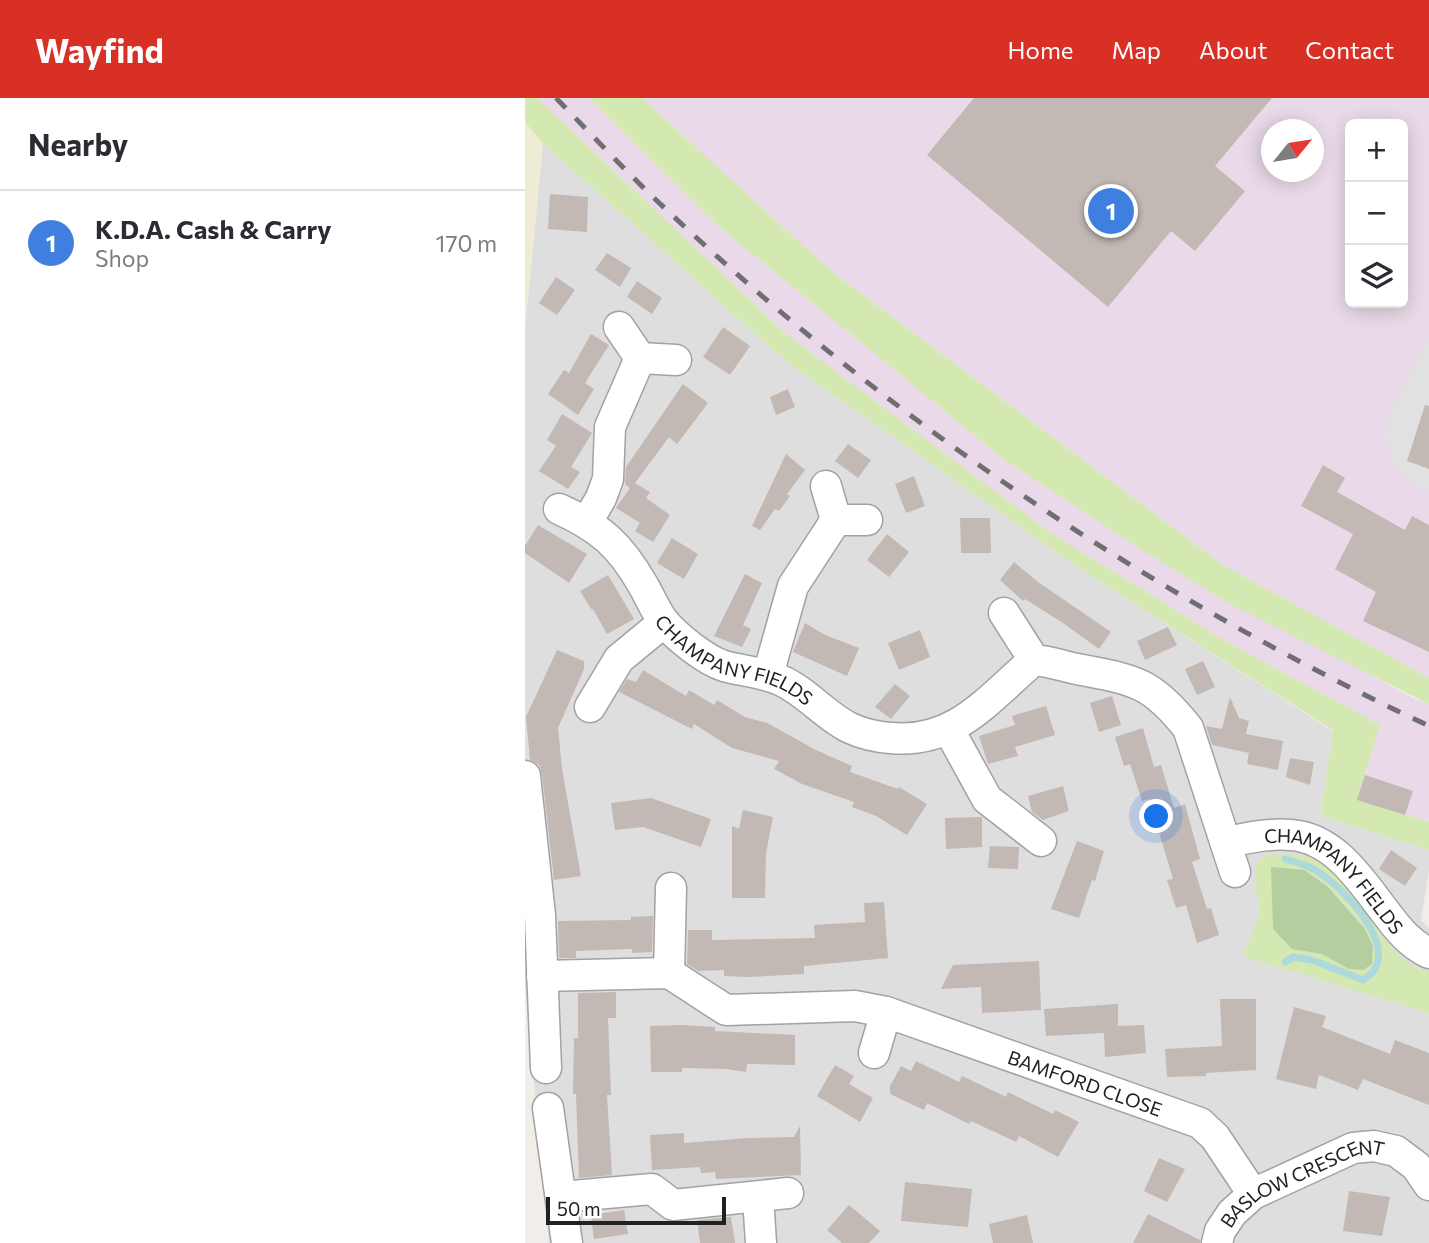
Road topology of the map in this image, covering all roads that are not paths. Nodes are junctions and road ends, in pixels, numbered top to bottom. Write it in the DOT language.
graph roads {
  1 [pos="619,327"];
  2 [pos="640,358"];
  3 [pos="676,360"];
  4 [pos="826,486"];
  5 [pos="559,509"];
  6 [pos="836,520"];
  7 [pos="867,520"];
  8 [pos="587,522"];
  9 [pos="1004,613"];
  10 [pos="664,622"];
  11 [pos="1034,660"];
  12 [pos="768,675"];
  13 [pos="590,707"];
  14 [pos="949,730"];
  15 [pos="525,776"];
  16 [pos="1041,841"];
  17 [pos="1227,842"];
  18 [pos="1235,872"];
  19 [pos="671,888"];
  20 [pos="1429,953"];
  21 [pos="669,972"];
  22 [pos="542,976"];
  23 [pos="886,1012"];
  24 [pos="874,1053"];
  25 [pos="546,1068"];
  26 [pos="548,1108"];
  27 [pos="1429,1185"];
  28 [pos="788,1194"];
  29 [pos="1252,1194"];
  30 [pos="561,1196"];
  31 [pos="758,1197"];
  32 [pos="567,1243"];
  33 [pos="761,1243"];
  34 [pos="1217,1243"];
  1 -- 2 [label="street"];
  2 -- 3 [label="street"];
  2 -- 8 [label="street"];
  4 -- 6 [label="street"];
  5 -- 8 [label="street, CHAMPANY FIELDS"];
  6 -- 7 [label="street"];
  6 -- 12 [label="street"];
  8 -- 10 [label="street, CHAMPANY FIELDS"];
  9 -- 11 [label="street"];
  10 -- 12 [label="street, CHAMPANY FIELDS"];
  10 -- 13 [label="street"];
  11 -- 14 [label="street, CHAMPANY FIELDS"];
  11 -- 17 [label="street, CHAMPANY FIELDS"];
  12 -- 14 [label="street, CHAMPANY FIELDS"];
  14 -- 16 [label="street"];
  15 -- 22 [label="street"];
  17 -- 18 [label="street, CHAMPANY FIELDS"];
  17 -- 20 [label="street, CHAMPANY FIELDS"];
  19 -- 21 [label="street"];
  21 -- 22 [label="street"];
  21 -- 23 [label="street, BAMFORD CLOSE"];
  22 -- 25 [label="street"];
  23 -- 24 [label="street"];
  23 -- 29 [label="street, BAMFORD CLOSE"];
  26 -- 30 [label="street"];
  27 -- 29 [label="street, BASLOW CRESCENT"];
  28 -- 31 [label="street"];
  29 -- 34 [label="street, BASLOW CRESCENT"];
  30 -- 31 [label="street"];
  30 -- 32 [label="street"];
  31 -- 33 [label="street"];
}
